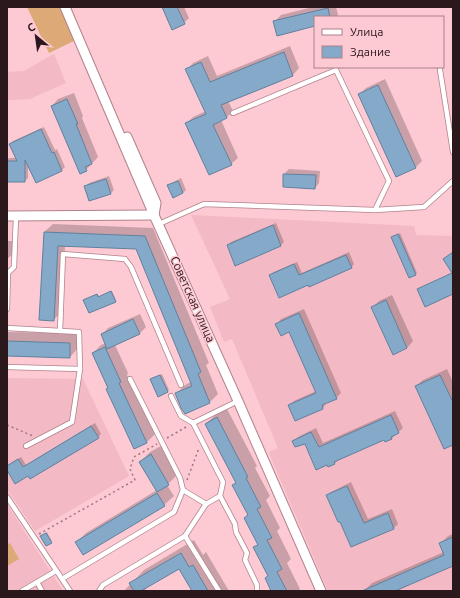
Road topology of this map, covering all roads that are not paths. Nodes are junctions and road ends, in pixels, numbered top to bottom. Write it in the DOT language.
graph roads {
  1 [pos="66,7"];
  2 [pos="72,7"];
  3 [pos="440,70"];
  4 [pos="233,113"];
  5 [pos="453,152"];
  6 [pos="453,181"];
  7 [pos="374,210"];
  8 [pos="154,215"];
  9 [pos="12,216"];
  10 [pos="159,224"];
  11 [pos="8,273"];
  12 [pos="7,309"];
  13 [pos="7,328"];
  14 [pos="60,331"];
  15 [pos="7,367"];
  16 [pos="80,369"];
  17 [pos="130,379"];
  18 [pos="181,385"];
  19 [pos="171,396"];
  20 [pos="238,401"];
  21 [pos="193,422"];
  22 [pos="26,446"];
  23 [pos="183,490"];
  24 [pos="7,496"];
  25 [pos="220,496"];
  26 [pos="206,504"];
  27 [pos="185,536"];
  28 [pos="56,570"];
  29 [pos="62,579"];
  30 [pos="37,582"];
  31 [pos="22,591"];
  32 [pos="42,591"];
  33 [pos="70,591"];
  34 [pos="99,591"];
  35 [pos="219,591"];
  36 [pos="257,591"];
  37 [pos="321,591"];
  1 -- 8 [label="street, Советская улица"];
  2 -- 8 [label="street"];
  3 -- 5 [label="lane"];
  4 -- 7 [label="lane"];
  6 -- 7 [label="lane"];
  7 -- 10 [label="lane"];
  8 -- 9 [label="street"];
  8 -- 10 [label="street, Советская улица"];
  9 -- 11 [label="lane"];
  10 -- 20 [label="street, Советская улица"];
  11 -- 12 [label="lane"];
  13 -- 14 [label="lane"];
  14 -- 16 [label="lane"];
  14 -- 18 [label="lane"];
  15 -- 16 [label="lane"];
  16 -- 22 [label="lane"];
  17 -- 23 [label="lane"];
  19 -- 21 [label="lane"];
  20 -- 21 [label="lane"];
  20 -- 37 [label="street, Советская улица"];
  21 -- 25 [label="lane"];
  23 -- 26 [label="lane"];
  23 -- 29 [label="lane"];
  24 -- 28 [label="lane"];
  25 -- 26 [label="lane"];
  25 -- 36 [label="lane"];
  26 -- 27 [label="lane"];
  27 -- 34 [label="lane"];
  27 -- 35 [label="lane"];
  28 -- 29 [label="lane"];
  28 -- 30 [label="lane"];
  29 -- 33 [label="lane"];
  30 -- 31 [label="lane"];
  30 -- 32 [label="lane"];
}
